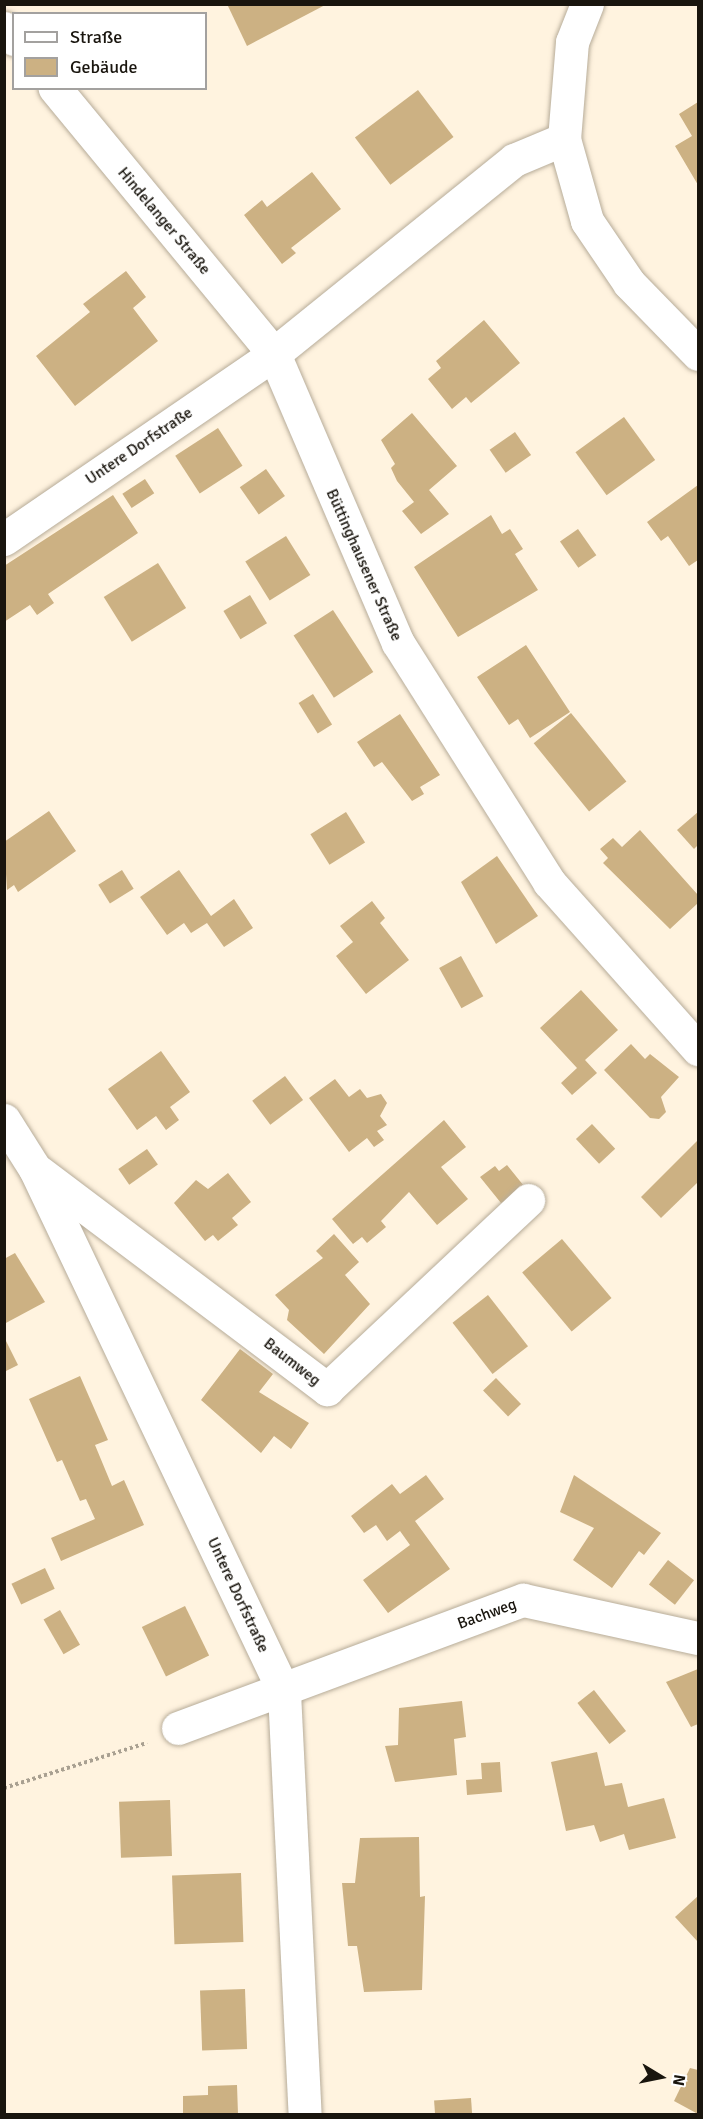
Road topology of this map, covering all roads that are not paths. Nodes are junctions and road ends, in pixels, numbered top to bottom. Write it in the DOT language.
graph roads {
  1 [pos="587,4"];
  2 [pos="57,90"];
  3 [pos="564,138"];
  4 [pos="274,354"];
  5 [pos="699,354"];
  6 [pos="4,539"];
  7 [pos="699,1049"];
  8 [pos="4,1120"];
  9 [pos="35,1169"];
  10 [pos="528,1200"];
  11 [pos="699,1638"];
  12 [pos="284,1692"];
  13 [pos="178,1728"];
  14 [pos="305,2115"];
  1 -- 3 [label="street"];
  2 -- 4 [label="street, Hindelanger Straße"];
  3 -- 4 [label="street"];
  3 -- 5 [label="street"];
  4 -- 6 [label="street, Untere Dorfstraße"];
  4 -- 7 [label="street, Büttinghausener Straße"];
  8 -- 9 [label="street, Untere Dorfstraße"];
  9 -- 10 [label="street, Baumweg"];
  9 -- 12 [label="street, Untere Dorfstraße"];
  11 -- 12 [label="street, Bachweg"];
  12 -- 13 [label="street, Bachweg"];
  12 -- 14 [label="street, Untere Dorfstraße"];
}
